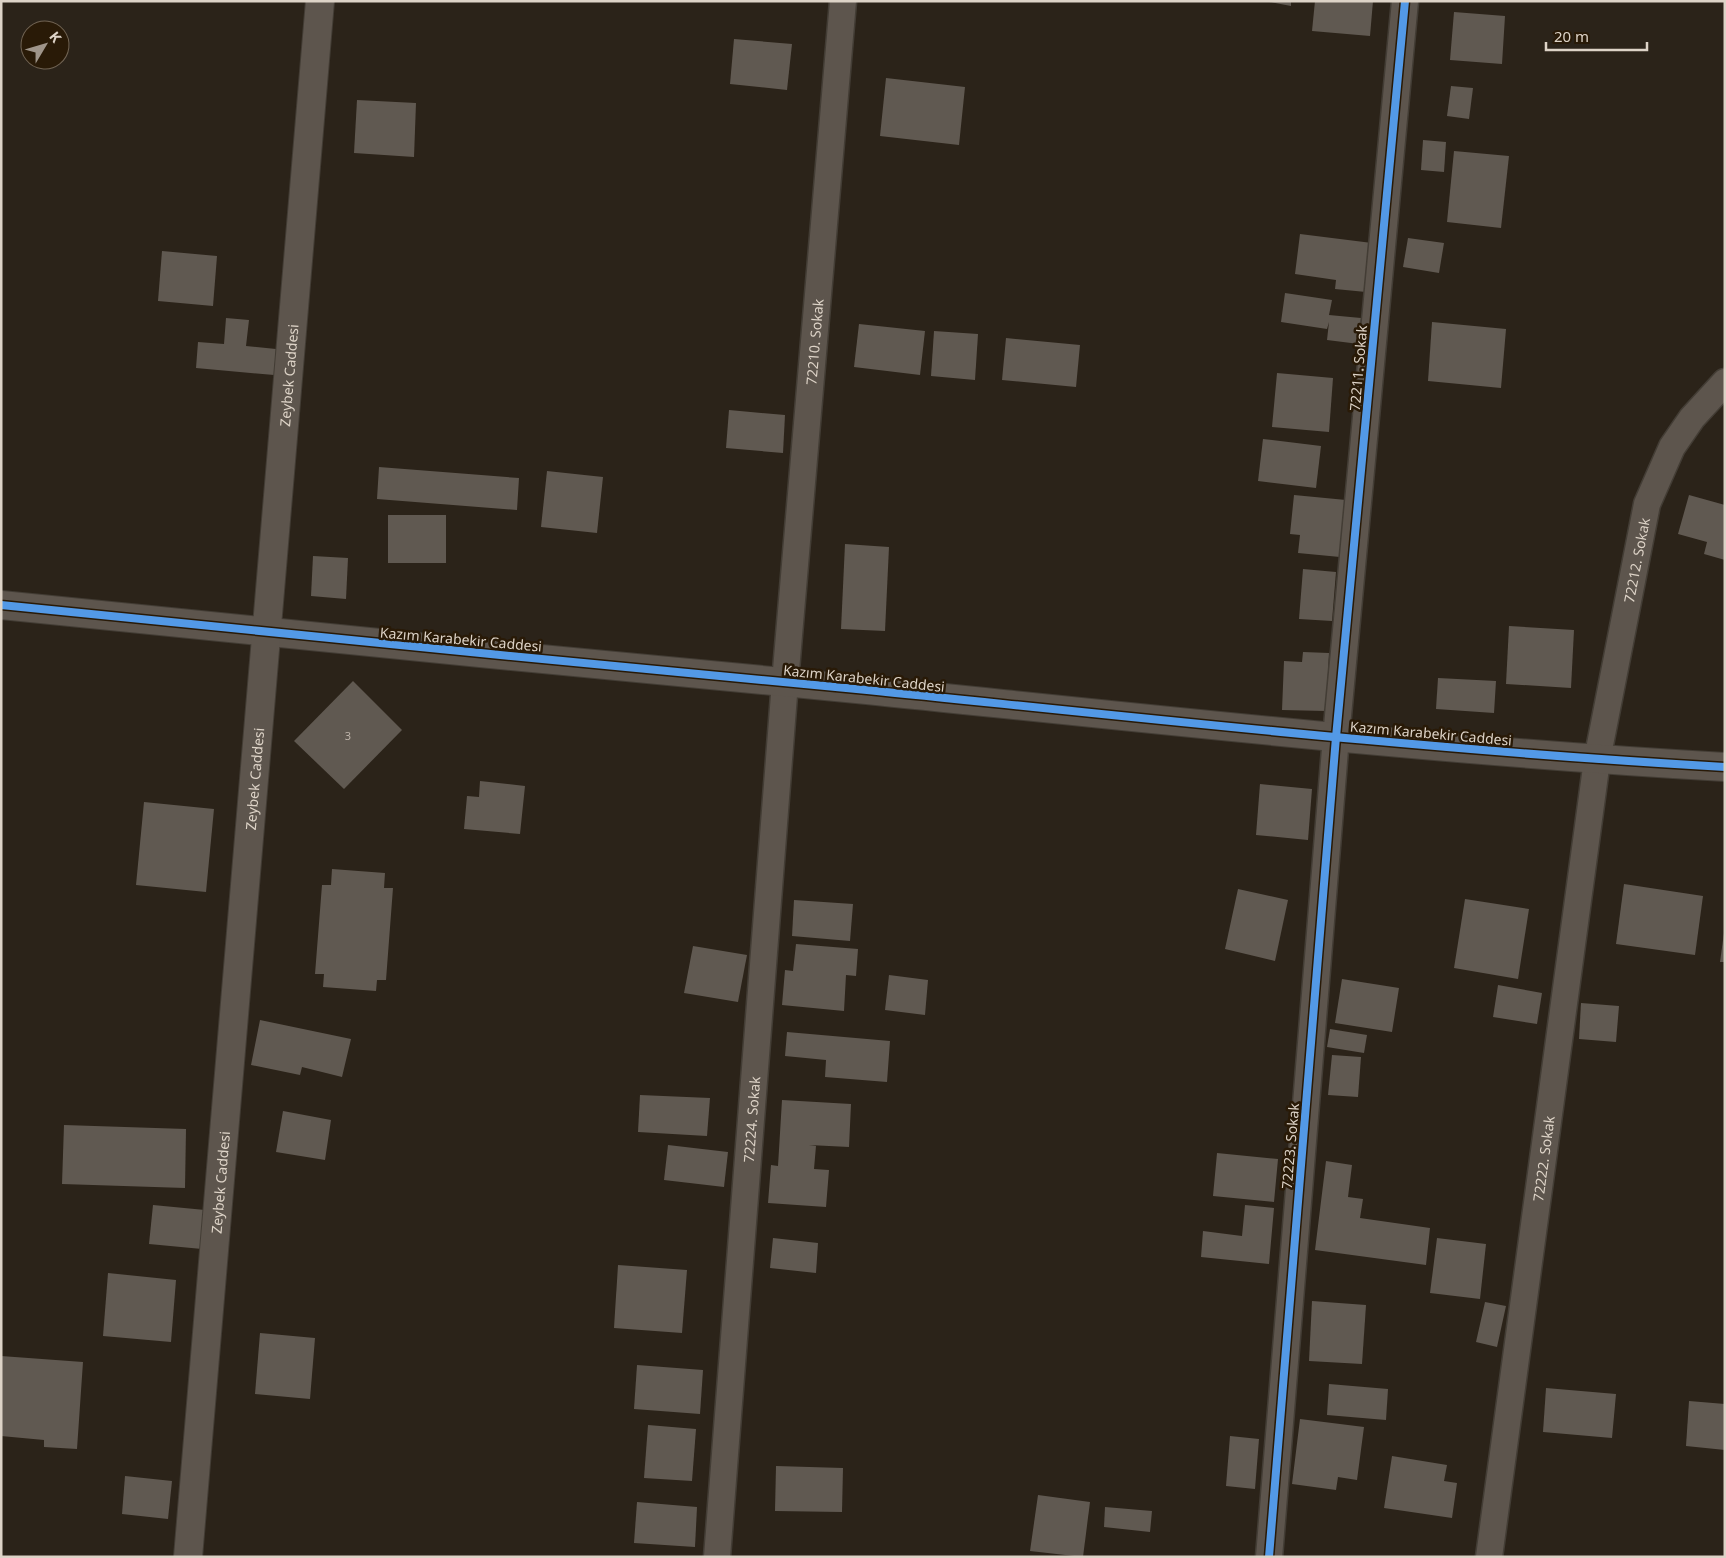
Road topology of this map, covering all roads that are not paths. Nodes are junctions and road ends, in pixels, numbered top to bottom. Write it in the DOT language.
graph roads {
  1 [pos="320,1"];
  2 [pos="843,1"];
  3 [pos="1405,1"];
  4 [pos="1725,382"];
  5 [pos="1,605"];
  6 [pos="267,633"];
  7 [pos="785,682"];
  8 [pos="1336,737"];
  9 [pos="1596,760"];
  10 [pos="1725,767"];
  11 [pos="188,1557"];
  12 [pos="717,1557"];
  13 [pos="1268,1557"];
  14 [pos="1489,1557"];
  1 -- 6 [label="street, Zeybek Caddesi"];
  2 -- 7 [label="street, 72210. Sokak"];
  3 -- 8 [label="street, 72211. Sokak"];
  4 -- 9 [label="street, 72212. Sokak"];
  5 -- 6 [label="street, Kazım Karabekir Caddesi"];
  6 -- 7 [label="street, Kazım Karabekir Caddesi"];
  6 -- 11 [label="street, Zeybek Caddesi"];
  7 -- 8 [label="street, Kazım Karabekir Caddesi"];
  7 -- 12 [label="street, 72224. Sokak"];
  8 -- 9 [label="street, Kazım Karabekir Caddesi"];
  8 -- 13 [label="street, 72223. Sokak"];
  9 -- 10 [label="street, Kazım Karabekir Caddesi"];
  9 -- 14 [label="street, 72222. Sokak"];
}
